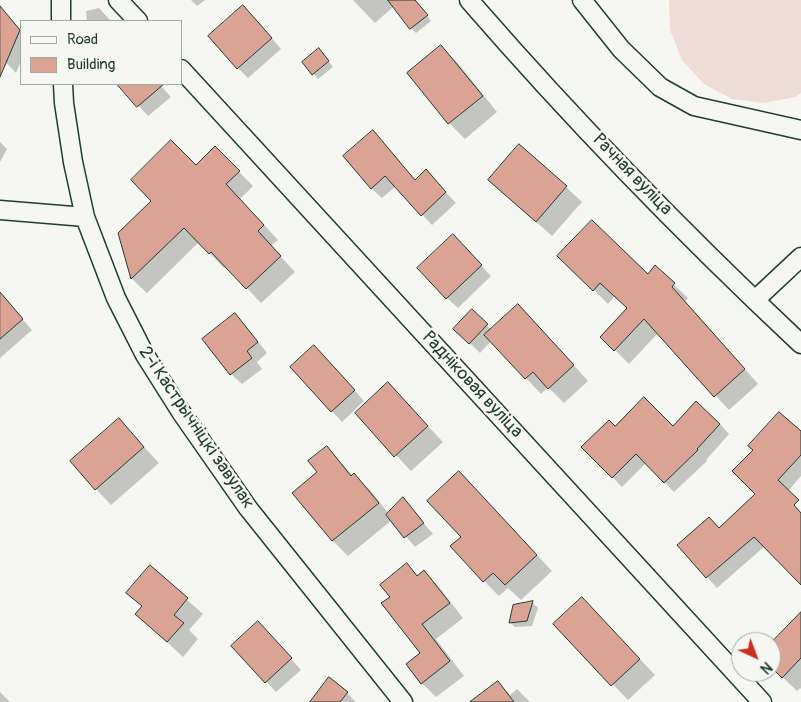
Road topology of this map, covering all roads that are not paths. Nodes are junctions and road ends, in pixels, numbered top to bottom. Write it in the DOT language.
graph roads {
  1 [pos="61,0"];
  2 [pos="118,0"];
  3 [pos="469,0"];
  4 [pos="582,0"];
  5 [pos="61,20"];
  6 [pos="137,20"];
  7 [pos="182,70"];
  8 [pos="63,85"];
  9 [pos="801,130"];
  10 [pos="0,210"];
  11 [pos="85,217"];
  12 [pos="801,257"];
  13 [pos="755,300"];
  14 [pos="801,344"];
  15 [pos="403,702"];
  16 [pos="762,702"];
  1 -- 5 [label="street"];
  2 -- 6 [label="street"];
  3 -- 13 [label="street, Рачная вуліца"];
  4 -- 9 [label="street"];
  7 -- 16 [label="street, Радніковая вуліца"];
  8 -- 11 [label="street, 2-і Кастрычніцкі завулак"];
  10 -- 11 [label="street"];
  11 -- 15 [label="street, 2-і Кастрычніцкі завулак"];
  12 -- 13 [label="street"];
  13 -- 14 [label="street, Рачная вуліца"];
}
